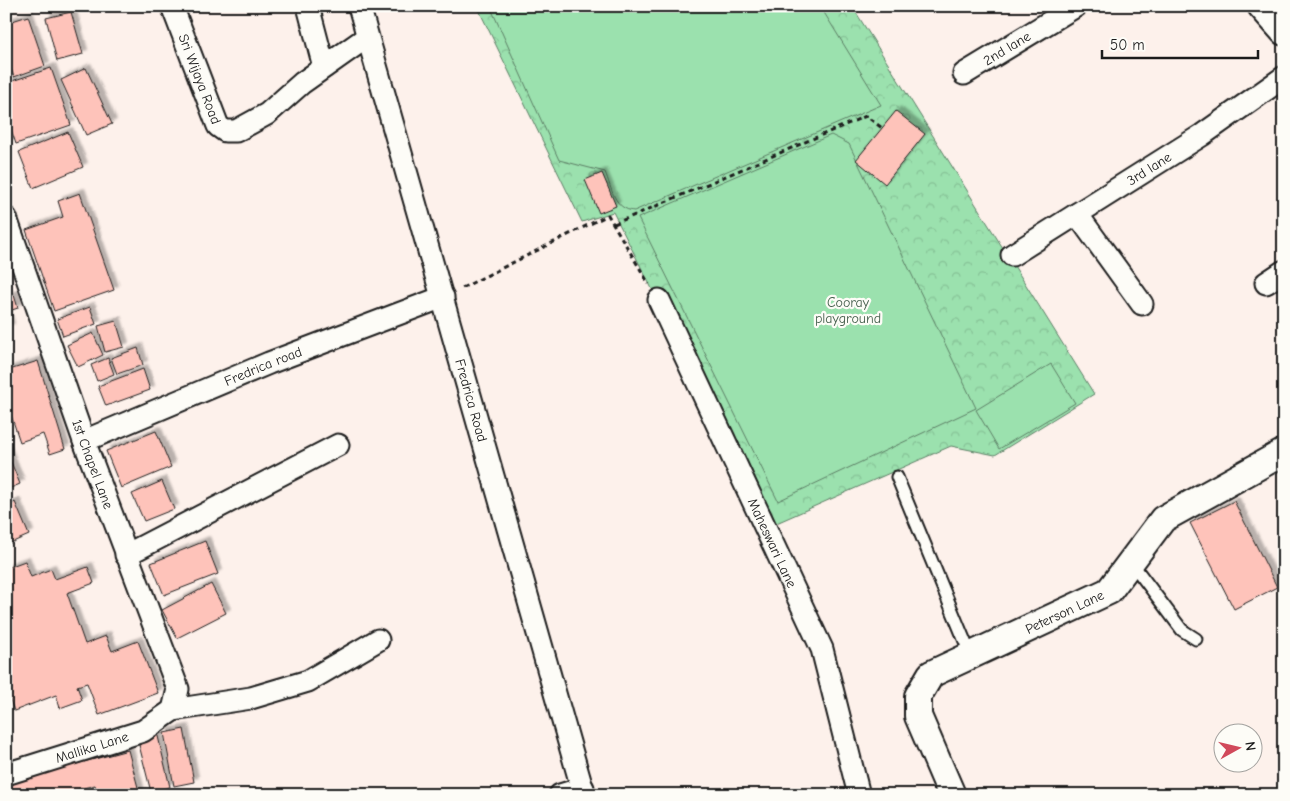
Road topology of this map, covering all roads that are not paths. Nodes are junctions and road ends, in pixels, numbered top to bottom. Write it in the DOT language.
graph roads {
  1 [pos="172,6"];
  2 [pos="308,6"];
  3 [pos="359,6"];
  4 [pos="1076,6"];
  5 [pos="1262,6"];
  6 [pos="1284,32"];
  7 [pos="367,36"];
  8 [pos="324,67"];
  9 [pos="964,74"];
  10 [pos="1284,77"];
  11 [pos="1077,214"];
  12 [pos="6,218"];
  13 [pos="1012,255"];
  14 [pos="1284,271"];
  15 [pos="1266,284"];
  16 [pos="443,297"];
  17 [pos="659,300"];
  18 [pos="1142,304"];
  19 [pos="84,441"];
  20 [pos="338,445"];
  21 [pos="1284,452"];
  22 [pos="897,478"];
  23 [pos="126,555"];
  24 [pos="1131,562"];
  25 [pos="1196,639"];
  26 [pos="378,640"];
  27 [pos="971,656"];
  28 [pos="173,710"];
  29 [pos="6,774"];
  30 [pos="583,791"];
  31 [pos="560,795"];
  32 [pos="859,795"];
  33 [pos="952,795"];
  1 -- 8 [label="street, Sri Wijaya Road"];
  2 -- 8 [label="street"];
  3 -- 7 [label="street, Fredrica Road"];
  4 -- 9 [label="street, 2nd lane"];
  5 -- 6 [label="street"];
  7 -- 8 [label="street"];
  7 -- 16 [label="street, Fredrica Road"];
  10 -- 11 [label="street, 3rd lane"];
  11 -- 13 [label="street, 3rd lane"];
  11 -- 18 [label="street"];
  12 -- 19 [label="street, 1st Chapel Lane"];
  14 -- 15 [label="street"];
  16 -- 19 [label="street, Fredrica road"];
  16 -- 30 [label="street, Fredrica Road"];
  17 -- 32 [label="street, Maheswari Lane"];
  19 -- 23 [label="street, 1st Chapel Lane"];
  20 -- 23 [label="street"];
  21 -- 24 [label="street, Peterson Lane"];
  22 -- 27 [label="lane"];
  23 -- 28 [label="street, 1st Chapel Lane"];
  24 -- 25 [label="lane"];
  24 -- 27 [label="street, Peterson Lane"];
  26 -- 28 [label="street"];
  27 -- 33 [label="street, Peterson Lane"];
  28 -- 29 [label="street, Mallika Lane"];
  30 -- 31 [label="street"];
}
